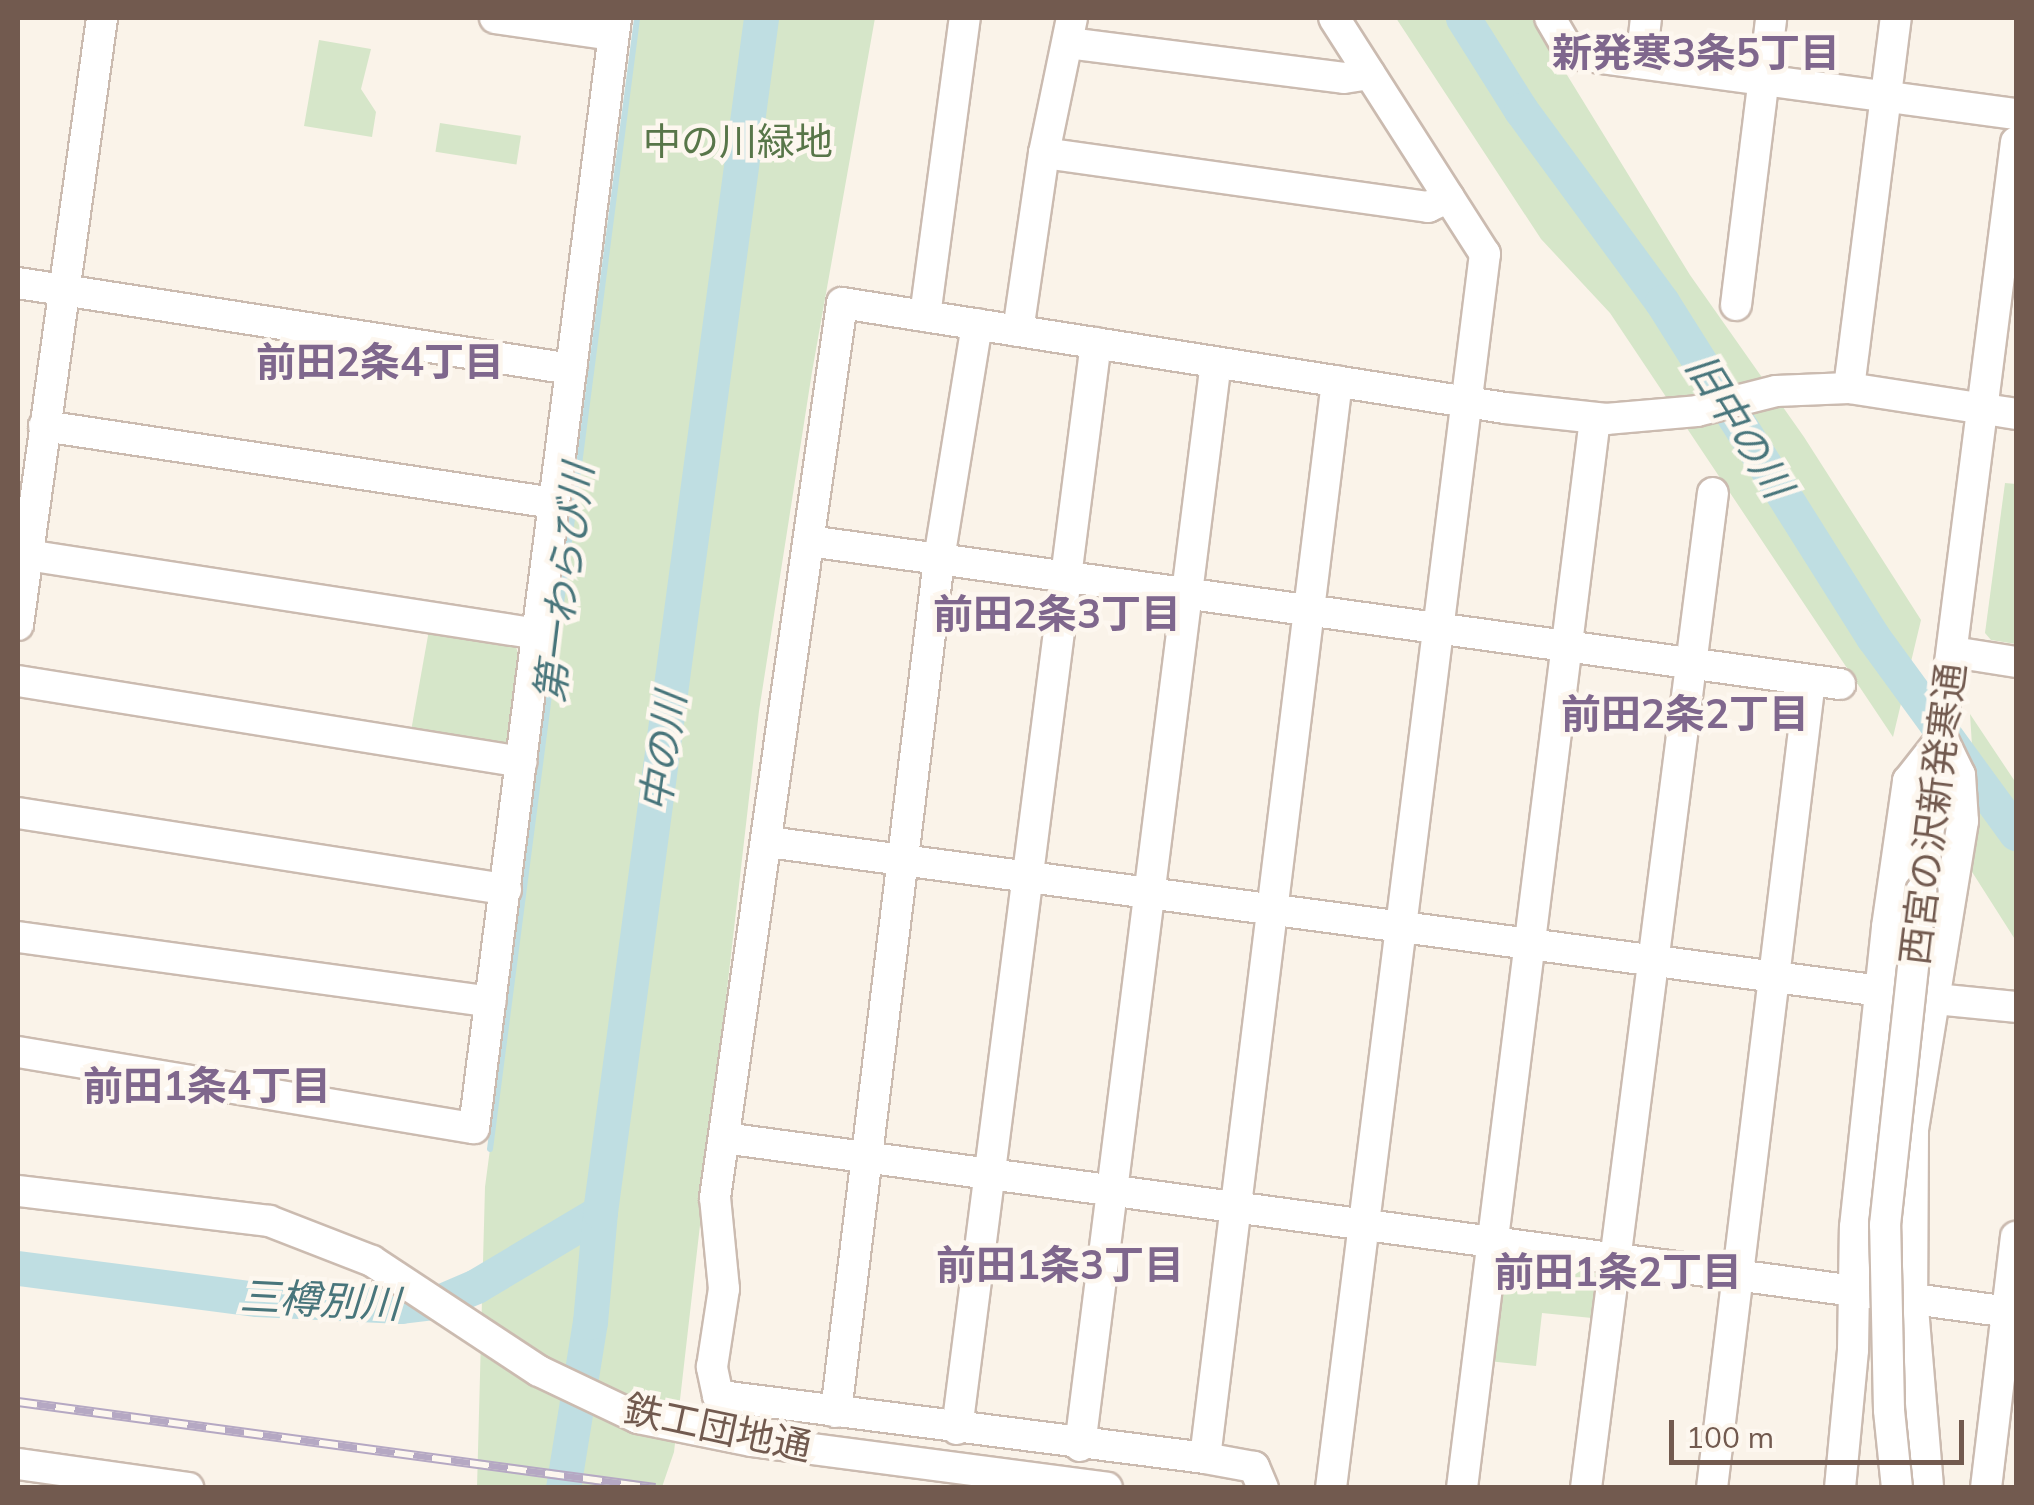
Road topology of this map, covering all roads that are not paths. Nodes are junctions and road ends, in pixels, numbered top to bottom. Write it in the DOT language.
graph roads {
  1 [pos="102,18"];
  2 [pos="495,18"];
  3 [pos="966,18"];
  4 [pos="1334,18"];
  5 [pos="1550,18"];
  6 [pos="1646,18"];
  7 [pos="1771,18"];
  8 [pos="1896,18"];
  9 [pos="615,26"];
  10 [pos="1070,30"];
  11 [pos="1640,63"];
  12 [pos="1370,74"];
  13 [pos="1763,79"];
  14 [pos="1886,96"];
  15 [pos="2016,114"];
  16 [pos="2016,142"];
  17 [pos="1044,153"];
  18 [pos="1448,197"];
  19 [pos="18,284"];
  20 [pos="62,290"];
  21 [pos="1736,305"];
  22 [pos="925,316"];
  23 [pos="976,324"];
  24 [pos="1018,331"];
  25 [pos="1096,343"];
  26 [pos="1216,362"];
  27 [pos="571,369"];
  28 [pos="1338,381"];
  29 [pos="1848,388"];
  30 [pos="1465,402"];
  31 [pos="1985,410"];
  32 [pos="2016,414"];
  33 [pos="1595,418"];
  34 [pos="44,426"];
  35 [pos="1713,493"];
  36 [pos="554,503"];
  37 [pos="809,541"];
  38 [pos="27,555"];
  39 [pos="940,559"];
  40 [pos="1064,576"];
  41 [pos="1188,592"];
  42 [pos="1306,608"];
  43 [pos="18,625"];
  44 [pos="1438,626"];
  45 [pos="538,634"];
  46 [pos="1566,645"];
  47 [pos="1953,652"];
  48 [pos="2016,662"];
  49 [pos="1691,663"];
  50 [pos="18,681"];
  51 [pos="1942,738"];
  52 [pos="522,762"];
  53 [pos="18,813"];
  54 [pos="768,842"];
  55 [pos="906,861"];
  56 [pos="1028,876"];
  57 [pos="506,889"];
  58 [pos="1148,894"];
  59 [pos="1270,910"];
  60 [pos="1402,928"];
  61 [pos="18,937"];
  62 [pos="1532,946"];
  63 [pos="1653,961"];
  64 [pos="1776,978"];
  65 [pos="1880,990"];
  66 [pos="1935,999"];
  67 [pos="492,1002"];
  68 [pos="2016,1007"];
  69 [pos="18,1052"];
  70 [pos="724,1138"];
  71 [pos="866,1156"];
  72 [pos="990,1173"];
  73 [pos="1112,1190"];
  74 [pos="18,1191"];
  75 [pos="1237,1206"];
  76 [pos="1366,1226"];
  77 [pos="2016,1237"];
  78 [pos="1495,1243"];
  79 [pos="1615,1260"];
  80 [pos="1740,1276"];
  81 [pos="1854,1290"];
  82 [pos="1912,1296"];
  83 [pos="2012,1312"];
  84 [pos="836,1412"];
  85 [pos="957,1429"];
  86 [pos="1080,1446"];
  87 [pos="1205,1458"];
  88 [pos="18,1464"];
  89 [pos="93,1481"];
  90 [pos="188,1488"];
  91 [pos="1107,1488"];
  92 [pos="1262,1488"];
  93 [pos="1332,1488"];
  94 [pos="1462,1488"];
  95 [pos="1586,1488"];
  96 [pos="1712,1488"];
  97 [pos="1840,1488"];
  98 [pos="1897,1488"];
  99 [pos="1928,1488"];
  100 [pos="1986,1488"];
  1 -- 20 [label="street"];
  2 -- 9 [label="street"];
  3 -- 22 [label="street"];
  4 -- 12 [label="street"];
  5 -- 11 [label="street"];
  6 -- 11 [label="street"];
  7 -- 13 [label="street"];
  8 -- 14 [label="street"];
  9 -- 27 [label="street"];
  10 -- 12 [label="street"];
  10 -- 17 [label="street"];
  11 -- 13 [label="street"];
  12 -- 18 [label="street"];
  13 -- 14 [label="street"];
  13 -- 21 [label="street"];
  14 -- 15 [label="street"];
  14 -- 29 [label="street"];
  16 -- 31 [label="street, 西宮の沢新発寒通"];
  17 -- 18 [label="street"];
  17 -- 24 [label="street"];
  18 -- 30 [label="street"];
  19 -- 20 [label="street"];
  20 -- 27 [label="street"];
  20 -- 34 [label="street"];
  22 -- 23 [label="street"];
  22 -- 37 [label="street"];
  23 -- 24 [label="street"];
  23 -- 39 [label="street"];
  24 -- 25 [label="street"];
  25 -- 26 [label="street"];
  25 -- 40 [label="street"];
  26 -- 28 [label="street"];
  26 -- 41 [label="street"];
  27 -- 36 [label="street"];
  28 -- 30 [label="street"];
  28 -- 42 [label="street"];
  29 -- 31 [label="street"];
  29 -- 33 [label="street"];
  30 -- 33 [label="street"];
  30 -- 44 [label="street"];
  31 -- 32 [label="street"];
  31 -- 47 [label="street, 西宮の沢新発寒通"];
  33 -- 46 [label="street"];
  34 -- 36 [label="street"];
  34 -- 38 [label="street"];
  35 -- 49 [label="street"];
  36 -- 45 [label="street"];
  37 -- 39 [label="street"];
  37 -- 54 [label="street"];
  38 -- 43 [label="street"];
  38 -- 45 [label="street"];
  39 -- 40 [label="street"];
  39 -- 55 [label="street"];
  40 -- 41 [label="street"];
  40 -- 56 [label="street"];
  41 -- 42 [label="street"];
  41 -- 58 [label="street"];
  42 -- 44 [label="street"];
  42 -- 59 [label="street"];
  44 -- 46 [label="street"];
  44 -- 60 [label="street"];
  45 -- 52 [label="street"];
  46 -- 49 [label="street"];
  46 -- 62 [label="street"];
  47 -- 48 [label="street"];
  47 -- 51 [label="street, 西宮の沢新発寒通"];
  49 -- 63 [label="street"];
  49 -- 64 [label="street"];
  50 -- 52 [label="street"];
  51 -- 65 [label="street"];
  51 -- 66 [label="street"];
  51 -- 98 [label="street, 西宮の沢新発寒通, bridge"];
  52 -- 57 [label="street"];
  53 -- 57 [label="street"];
  54 -- 55 [label="street"];
  54 -- 70 [label="street"];
  55 -- 56 [label="street"];
  55 -- 71 [label="street"];
  56 -- 58 [label="street"];
  56 -- 72 [label="street"];
  57 -- 67 [label="street"];
  58 -- 59 [label="street"];
  58 -- 73 [label="street"];
  59 -- 60 [label="street"];
  59 -- 75 [label="street"];
  60 -- 62 [label="street"];
  60 -- 76 [label="street"];
  61 -- 67 [label="street"];
  62 -- 63 [label="street"];
  62 -- 78 [label="street"];
  63 -- 64 [label="street"];
  63 -- 79 [label="street"];
  64 -- 65 [label="street"];
  64 -- 80 [label="street"];
  65 -- 81 [label="street"];
  66 -- 68 [label="street"];
  66 -- 82 [label="street"];
  67 -- 69 [label="street"];
  70 -- 71 [label="street"];
  70 -- 84 [label="street"];
  71 -- 72 [label="street"];
  71 -- 84 [label="street"];
  72 -- 73 [label="street"];
  72 -- 85 [label="street"];
  73 -- 75 [label="street"];
  73 -- 86 [label="street"];
  74 -- 91 [label="street, 鉄工団地通"];
  75 -- 76 [label="street"];
  75 -- 87 [label="street"];
  76 -- 78 [label="street"];
  76 -- 93 [label="street"];
  77 -- 83 [label="street"];
  78 -- 79 [label="street"];
  78 -- 94 [label="street"];
  79 -- 80 [label="street"];
  79 -- 95 [label="street"];
  80 -- 81 [label="street"];
  80 -- 96 [label="street"];
  81 -- 82 [label="street"];
  81 -- 97 [label="street"];
  82 -- 83 [label="street"];
  82 -- 99 [label="street"];
  83 -- 100 [label="street"];
  84 -- 85 [label="street"];
  85 -- 86 [label="street"];
  86 -- 87 [label="street"];
  87 -- 92 [label="street"];
  88 -- 89 [label="street"];
  89 -- 90 [label="street"];
}
